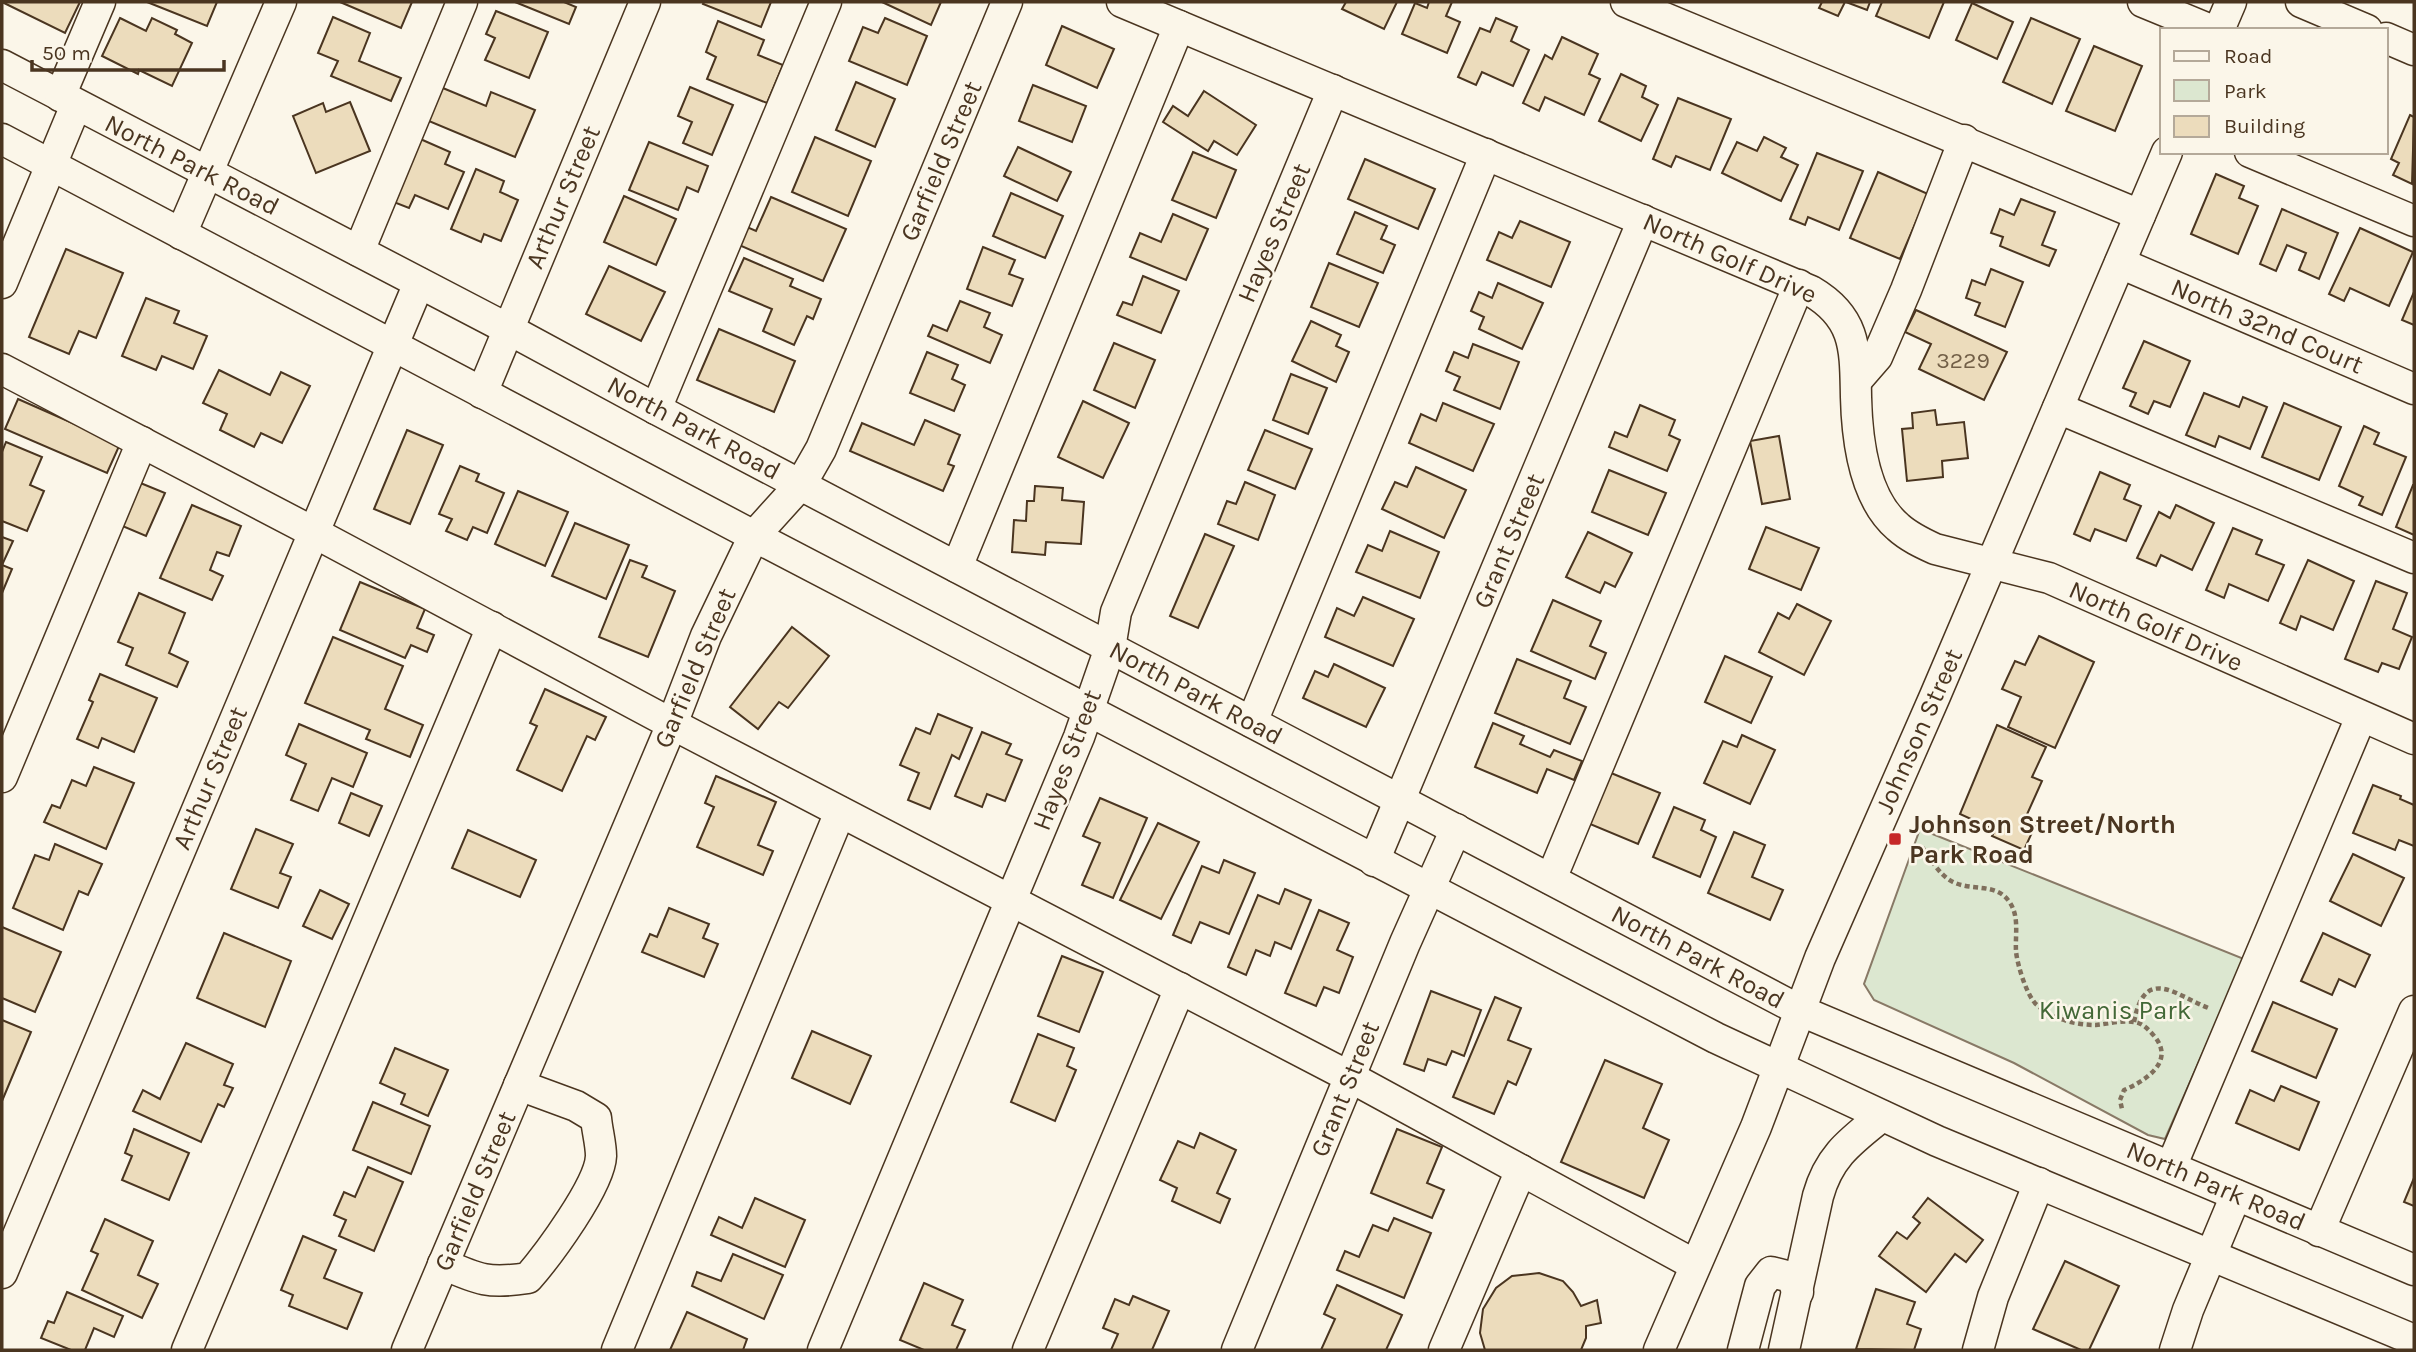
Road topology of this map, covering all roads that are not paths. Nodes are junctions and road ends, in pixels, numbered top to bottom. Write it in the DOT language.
graph roads {
  1 [pos="100,2"];
  2 [pos="281,2"];
  3 [pos="462,2"];
  4 [pos="645,2"];
  5 [pos="826,2"];
  6 [pos="1007,2"];
  7 [pos="1122,2"];
  8 [pos="1626,2"];
  9 [pos="2143,2"];
  10 [pos="2231,2"];
  11 [pos="2301,2"];
  12 [pos="1179,26"];
  13 [pos="2206,28"];
  14 [pos="2220,28"];
  15 [pos="2362,28"];
  16 [pos="2388,39"];
  17 [pos="2414,50"];
  18 [pos="2,65"];
  19 [pos="1333,90"];
  20 [pos="68,101"];
  21 [pos="2,139"];
  22 [pos="1964,140"];
  23 [pos="1486,153"];
  24 [pos="2166,154"];
  25 [pos="2255,154"];
  26 [pos="51,164"];
  27 [pos="208,173"];
  28 [pos="2140,215"];
  29 [pos="1643,220"];
  30 [pos="2414,221"];
  31 [pos="181,234"];
  32 [pos="359,251"];
  33 [pos="2120,263"];
  34 [pos="2,283"];
  35 [pos="419,283"];
  36 [pos="1799,285"];
  37 [pos="508,329"];
  38 [pos="391,346"];
  39 [pos="2,369"];
  40 [pos="1857,380"];
  41 [pos="2414,389"];
  42 [pos="482,393"];
  43 [pos="2058,408"];
  44 [pos="656,409"];
  45 [pos="142,442"];
  46 [pos="801,484"];
  47 [pos="313,532"];
  48 [pos="754,536"];
  49 [pos="2414,558"];
  50 [pos="1991,563"];
  51 [pos="957,567"];
  52 [pos="492,627"];
  53 [pos="1110,648"];
  54 [pos="1087,710"];
  55 [pos="2361,717"];
  56 [pos="1252,722"];
  57 [pos="672,724"];
  58 [pos="2414,739"];
  59 [pos="2,777"];
  60 [pos="1401,799"];
  61 [pos="840,812"];
  62 [pos="1456,829"];
  63 [pos="1374,862"];
  64 [pos="1551,879"];
  65 [pos="1429,889"];
  66 [pos="1011,900"];
  67 [pos="1180,988"];
  68 [pos="2414,1010"];
  69 [pos="1801,1011"];
  70 [pos="1778,1068"];
  71 [pos="1350,1077"];
  72 [pos="519,1085"];
  73 [pos="1882,1116"];
  74 [pos="2171,1167"];
  75 [pos="1521,1170"];
  76 [pos="2039,1183"];
  77 [pos="2236,1195"];
  78 [pos="2319,1231"];
  79 [pos="2212,1255"];
  80 [pos="443,1265"];
  81 [pos="1695,1265"];
  82 [pos="2414,1270"];
  83 [pos="2,1273"];
  84 [pos="1798,1292"];
  85 [pos="2414,1340"];
  86 [pos="187,1350"];
  87 [pos="407,1350"];
  88 [pos="617,1350"];
  89 [pos="823,1350"];
  90 [pos="1028,1350"];
  91 [pos="1237,1350"];
  92 [pos="1444,1350"];
  93 [pos="1659,1350"];
  94 [pos="1743,1350"];
  95 [pos="1784,1350"];
  96 [pos="1978,1350"];
  97 [pos="2175,1350"];
  1 -- 20 [label="street"];
  2 -- 27 [label="street"];
  3 -- 32 [label="street"];
  4 -- 37 [label="street, Arthur Street"];
  5 -- 44 [label="street"];
  6 -- 46 [label="street, Garfield Street"];
  7 -- 12 [label="street, North Golf Drive"];
  8 -- 22 [label="street"];
  9 -- 13 [label="street"];
  10 -- 14 [label="street"];
  11 -- 15 [label="street"];
  12 -- 19 [label="street, North Golf Drive"];
  12 -- 51 [label="street"];
  16 -- 17 [label="street"];
  18 -- 20 [label="street, North Park Road"];
  19 -- 23 [label="street, North Golf Drive"];
  19 -- 53 [label="street, Hayes Street"];
  20 -- 26 [label="street"];
  20 -- 27 [label="street, North Park Road"];
  21 -- 26 [label="street"];
  22 -- 28 [label="street"];
  22 -- 40 [label="street"];
  23 -- 29 [label="street, North Golf Drive"];
  23 -- 56 [label="street"];
  24 -- 28 [label="street, Johnson Street"];
  25 -- 30 [label="street"];
  26 -- 31 [label="street"];
  26 -- 34 [label="street"];
  27 -- 31 [label="street"];
  27 -- 32 [label="street, North Park Road"];
  28 -- 33 [label="street, Johnson Street"];
  29 -- 36 [label="street, North Golf Drive"];
  29 -- 60 [label="street, Grant Street"];
  31 -- 38 [label="street"];
  32 -- 35 [label="street, North Park Road"];
  33 -- 41 [label="street, North 32nd Court"];
  33 -- 43 [label="street, Johnson Street"];
  35 -- 37 [label="street, North Park Road"];
  35 -- 38 [label="street, Arthur Street"];
  36 -- 40 [label="street, North Golf Drive"];
  36 -- 64 [label="street"];
  37 -- 42 [label="street, Arthur Street"];
  37 -- 44 [label="street, North Park Road"];
  38 -- 42 [label="street"];
  38 -- 47 [label="street, Arthur Street"];
  39 -- 45 [label="street"];
  40 -- 50 [label="street, North Golf Drive"];
  42 -- 48 [label="street"];
  43 -- 49 [label="street"];
  43 -- 50 [label="street, Johnson Street"];
  44 -- 46 [label="street, North Park Road"];
  45 -- 47 [label="street"];
  45 -- 59 [label="street"];
  46 -- 48 [label="street, Garfield Street"];
  46 -- 51 [label="street, North Park Road"];
  47 -- 52 [label="street"];
  47 -- 83 [label="street, Arthur Street"];
  48 -- 54 [label="street"];
  48 -- 57 [label="street, Garfield Street"];
  50 -- 55 [label="street, North Golf Drive"];
  50 -- 69 [label="street, Johnson Street"];
  51 -- 53 [label="street, North Park Road"];
  52 -- 57 [label="street"];
  52 -- 86 [label="street"];
  53 -- 54 [label="street, Hayes Street"];
  53 -- 56 [label="street, North Park Road"];
  54 -- 63 [label="street"];
  54 -- 66 [label="street, Hayes Street"];
  55 -- 58 [label="street, North Golf Drive"];
  55 -- 74 [label="street"];
  56 -- 60 [label="street, North Park Road"];
  57 -- 61 [label="street"];
  57 -- 72 [label="street, Garfield Street"];
  60 -- 62 [label="street, North Park Road"];
  60 -- 63 [label="street, Grant Street"];
  61 -- 66 [label="street"];
  61 -- 88 [label="street"];
  62 -- 64 [label="street, North Park Road"];
  62 -- 65 [label="street, Grant Street"];
  63 -- 65 [label="street"];
  64 -- 69 [label="street, North Park Road"];
  65 -- 70 [label="street"];
  65 -- 71 [label="street, Grant Street"];
  66 -- 67 [label="street"];
  66 -- 89 [label="street, Hayes Street"];
  67 -- 71 [label="street"];
  67 -- 90 [label="street"];
  68 -- 78 [label="street"];
  69 -- 70 [label="street, Johnson Street"];
  69 -- 74 [label="street, North Park Road"];
  70 -- 73 [label="street"];
  70 -- 81 [label="street, Johnson Street"];
  71 -- 75 [label="street"];
  71 -- 91 [label="street, Grant Street"];
  72 -- 80 [label="street, Garfield Street"];
  72 -- 80 [label="street"];
  73 -- 76 [label="street"];
  73 -- 84 [label="street"];
  74 -- 77 [label="street, North Park Road"];
  75 -- 81 [label="street"];
  75 -- 92 [label="street"];
  76 -- 79 [label="street"];
  76 -- 96 [label="street"];
  77 -- 78 [label="street, North Park Road"];
  77 -- 79 [label="street"];
  78 -- 82 [label="street, North Park Road"];
  79 -- 85 [label="street"];
  79 -- 97 [label="street"];
  80 -- 87 [label="street, Garfield Street"];
  81 -- 93 [label="street, Johnson Street"];
  84 -- 94 [label="street"];
  84 -- 95 [label="street"];
}
